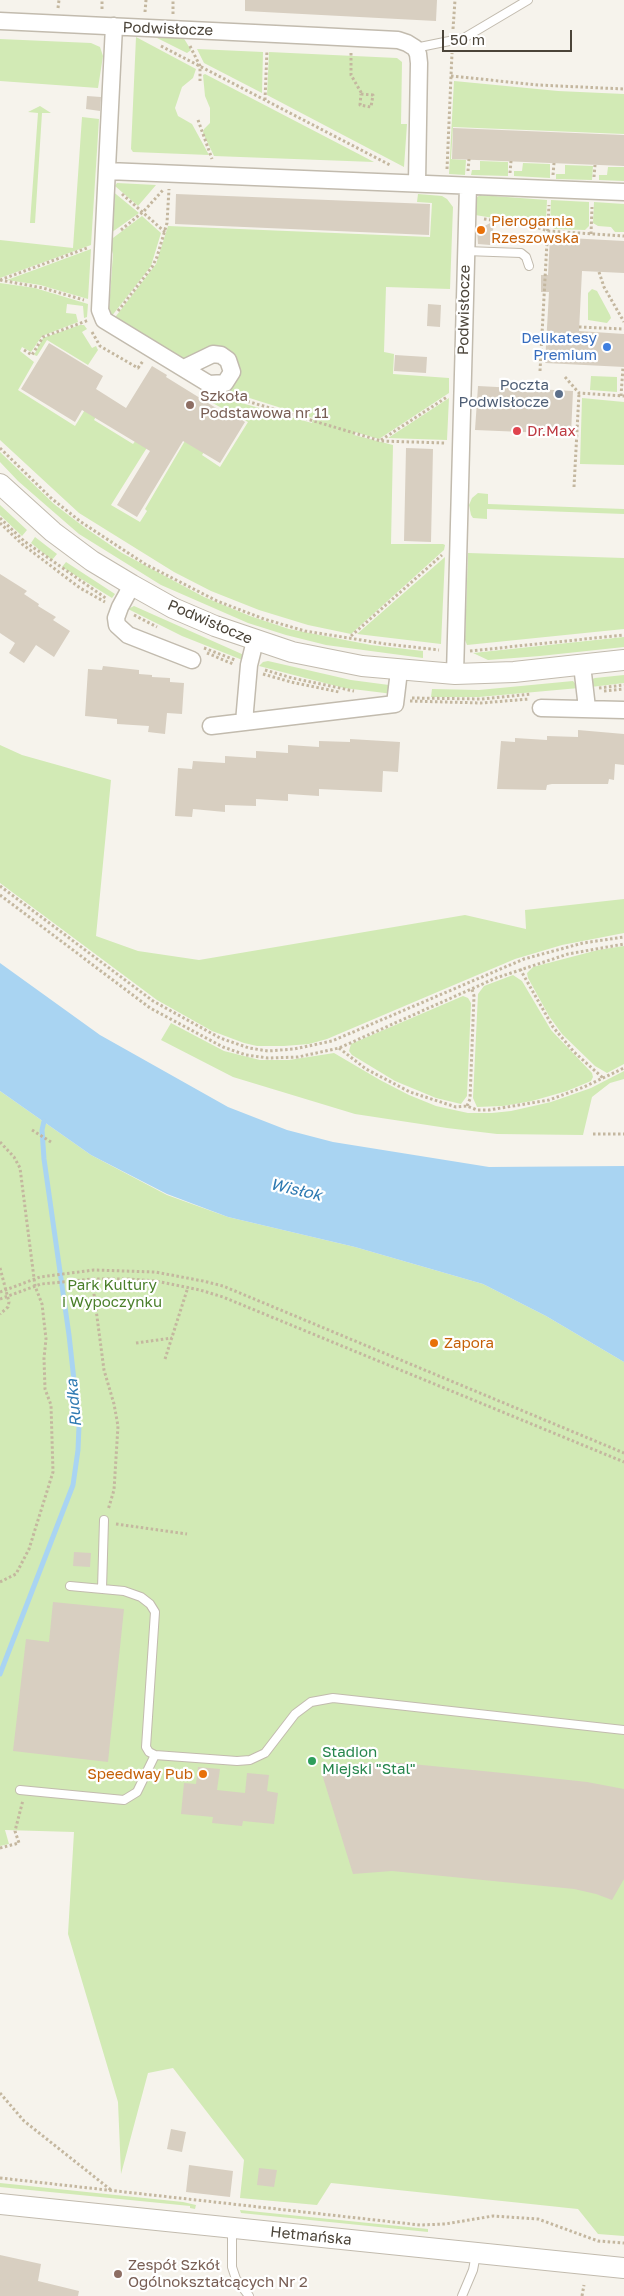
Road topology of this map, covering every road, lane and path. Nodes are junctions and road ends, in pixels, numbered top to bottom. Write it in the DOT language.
graph roads {
  1 [pos="59,0"];
  2 [pos="102,0"];
  3 [pos="146,0"];
  4 [pos="455,0"];
  5 [pos="528,0"];
  6 [pos="58,8"];
  7 [pos="102,10"];
  8 [pos="145,12"];
  9 [pos="0,21"];
  10 [pos="114,26"];
  11 [pos="268,33"];
  12 [pos="352,38"];
  13 [pos="452,42"];
  14 [pos="157,44"];
  15 [pos="415,48"];
  16 [pos="451,76"];
  17 [pos="624,89"];
  18 [pos="362,94"];
  19 [pos="265,100"];
  20 [pos="198,120"];
  21 [pos="396,169"];
  22 [pos="107,171"];
  23 [pos="169,173"];
  24 [pos="212,175"];
  25 [pos="446,176"];
  26 [pos="417,182"];
  27 [pos="468,186"];
  28 [pos="550,189"];
  29 [pos="592,191"];
  30 [pos="624,192"];
  31 [pos="121,193"];
  32 [pos="467,217"];
  33 [pos="548,231"];
  34 [pos="165,232"];
  35 [pos="591,234"];
  36 [pos="602,234"];
  37 [pos="624,236"];
  38 [pos="601,240"];
  39 [pos="466,251"];
  40 [pos="529,266"];
  41 [pos="599,272"];
  42 [pos="0,280"];
  43 [pos="99,302"];
  44 [pos="624,322"];
  45 [pos="109,324"];
  46 [pos="579,327"];
  47 [pos="624,329"];
  48 [pos="623,367"];
  49 [pos="184,368"];
  50 [pos="540,371"];
  51 [pos="564,377"];
  52 [pos="209,384"];
  53 [pos="579,393"];
  54 [pos="462,395"];
  55 [pos="623,396"];
  56 [pos="381,441"];
  57 [pos="461,444"];
  58 [pos="0,448"];
  59 [pos="0,484"];
  60 [pos="574,487"];
  61 [pos="459,541"];
  62 [pos="132,586"];
  63 [pos="624,635"];
  64 [pos="351,636"];
  65 [pos="255,641"];
  66 [pos="456,651"];
  67 [pos="192,660"];
  68 [pos="624,660"];
  69 [pos="582,665"];
  70 [pos="399,671"];
  71 [pos="456,674"];
  72 [pos="541,708"];
  73 [pos="587,708"];
  74 [pos="624,710"];
  75 [pos="244,722"];
  76 [pos="211,726"];
  77 [pos="0,886"];
  78 [pos="0,895"];
  79 [pos="624,937"];
  80 [pos="624,944"];
  81 [pos="520,969"];
  82 [pos="472,989"];
  83 [pos="340,1048"];
  84 [pos="624,1068"];
  85 [pos="603,1078"];
  86 [pos="467,1106"];
  87 [pos="32,1130"];
  88 [pos="593,1134"];
  89 [pos="624,1134"];
  90 [pos="0,1142"];
  91 [pos="51,1142"];
  92 [pos="0,1268"];
  93 [pos="34,1279"];
  94 [pos="92,1279"];
  95 [pos="35,1286"];
  96 [pos="188,1287"];
  97 [pos="6,1290"];
  98 [pos="0,1292"];
  99 [pos="8,1296"];
  100 [pos="0,1299"];
  101 [pos="0,1314"];
  102 [pos="172,1338"];
  103 [pos="136,1342"];
  104 [pos="165,1359"];
  105 [pos="624,1453"];
  106 [pos="624,1462"];
  107 [pos="104,1520"];
  108 [pos="187,1534"];
  109 [pos="0,1582"];
  110 [pos="70,1586"];
  111 [pos="102,1589"];
  112 [pos="624,1730"];
  113 [pos="155,1755"];
  114 [pos="23,1790"];
  115 [pos="0,1848"];
  116 [pos="0,2093"];
  117 [pos="0,2178"];
  118 [pos="112,2190"];
  119 [pos="0,2204"];
  120 [pos="232,2228"];
  121 [pos="624,2243"];
  122 [pos="476,2252"];
  123 [pos="623,2267"];
  124 [pos="584,2285"];
  125 [pos="249,2296"];
  126 [pos="462,2296"];
  127 [pos="582,2296"];
  1 -- 6 [label="path"];
  2 -- 7 [label="path"];
  3 -- 8 [label="path"];
  4 -- 13 [label="path"];
  5 -- 13 [label="lane"];
  9 -- 10 [label="street, Podwisłocze"];
  10 -- 11 [label="street, Podwisłocze"];
  10 -- 22 [label="street, Podwisłocze"];
  11 -- 12 [label="street, Podwisłocze"];
  11 -- 19 [label="path"];
  12 -- 15 [label="street, Podwisłocze"];
  12 -- 18 [label="path"];
  13 -- 15 [label="lane"];
  13 -- 16 [label="path"];
  14 -- 19 [label="path"];
  15 -- 26 [label="street"];
  16 -- 17 [label="path"];
  16 -- 25 [label="path"];
  18 -- 18 [label="path"];
  19 -- 21 [label="path"];
  20 -- 24 [label="path"];
  22 -- 23 [label="street"];
  22 -- 43 [label="street, Podwisłocze"];
  23 -- 24 [label="street"];
  23 -- 34 [label="path"];
  24 -- 26 [label="street"];
  26 -- 27 [label="street"];
  27 -- 28 [label="street"];
  27 -- 32 [label="street, Podwisłocze"];
  28 -- 29 [label="street"];
  28 -- 33 [label="path"];
  29 -- 30 [label="street"];
  29 -- 35 [label="path"];
  31 -- 34 [label="path"];
  32 -- 33 [label="path"];
  32 -- 39 [label="street, Podwisłocze"];
  33 -- 35 [label="path"];
  33 -- 50 [label="path"];
  34 -- 45 [label="path"];
  35 -- 36 [label="path"];
  36 -- 37 [label="path"];
  36 -- 38 [label="path"];
  39 -- 40 [label="lane"];
  39 -- 54 [label="street, Podwisłocze"];
  41 -- 44 [label="path"];
  42 -- 43 [label="path"];
  43 -- 45 [label="street, Podwisłocze"];
  45 -- 49 [label="street"];
  46 -- 47 [label="path"];
  48 -- 55 [label="path"];
  49 -- 52 [label="street"];
  49 -- 52 [label="street"];
  51 -- 53 [label="path"];
  52 -- 56 [label="path"];
  53 -- 55 [label="path"];
  53 -- 60 [label="path"];
  54 -- 56 [label="path"];
  54 -- 57 [label="street, Podwisłocze"];
  56 -- 57 [label="path"];
  57 -- 61 [label="street, Podwisłocze"];
  58 -- 66 [label="path"];
  59 -- 62 [label="street, Podwisłocze"];
  61 -- 64 [label="path"];
  61 -- 66 [label="street, Podwisłocze"];
  62 -- 65 [label="street, Podwisłocze"];
  62 -- 67 [label="street"];
  63 -- 66 [label="path"];
  65 -- 70 [label="street, Podwisłocze"];
  65 -- 75 [label="street"];
  66 -- 71 [label="street, Podwisłocze"];
  68 -- 69 [label="street, Podwisłocze"];
  69 -- 71 [label="street, Podwisłocze"];
  69 -- 73 [label="street"];
  70 -- 71 [label="street, Podwisłocze"];
  70 -- 75 [label="street"];
  72 -- 73 [label="street"];
  73 -- 74 [label="street"];
  75 -- 76 [label="street"];
  77 -- 79 [label="path"];
  78 -- 83 [label="path"];
  80 -- 81 [label="path"];
  81 -- 82 [label="path"];
  81 -- 85 [label="path"];
  82 -- 83 [label="path"];
  82 -- 86 [label="path"];
  83 -- 86 [label="path"];
  84 -- 85 [label="path"];
  85 -- 86 [label="path"];
  87 -- 91 [label="path"];
  88 -- 89 [label="path"];
  90 -- 93 [label="path"];
  92 -- 97 [label="path"];
  93 -- 95 [label="path"];
  93 -- 97 [label="path"];
  93 -- 105 [label="path"];
  94 -- 95 [label="path"];
  94 -- 96 [label="path"];
  94 -- 107 [label="path"];
  95 -- 99 [label="path"];
  95 -- 109 [label="path"];
  96 -- 102 [label="path"];
  96 -- 106 [label="path"];
  97 -- 98 [label="path"];
  97 -- 99 [label="path"];
  99 -- 100 [label="path"];
  99 -- 101 [label="path"];
  102 -- 103 [label="path"];
  102 -- 104 [label="path"];
  107 -- 108 [label="path"];
  107 -- 111 [label="lane"];
  110 -- 111 [label="lane"];
  111 -- 113 [label="lane"];
  112 -- 113 [label="lane"];
  113 -- 114 [label="lane"];
  114 -- 115 [label="path"];
  116 -- 118 [label="path"];
  117 -- 118 [label="path"];
  118 -- 121 [label="path"];
  119 -- 120 [label="street, Hetmańska"];
  120 -- 122 [label="street, Hetmańska"];
  120 -- 125 [label="lane"];
  122 -- 123 [label="street, Hetmańska"];
  122 -- 126 [label="lane"];
  124 -- 127 [label="path"];
}
